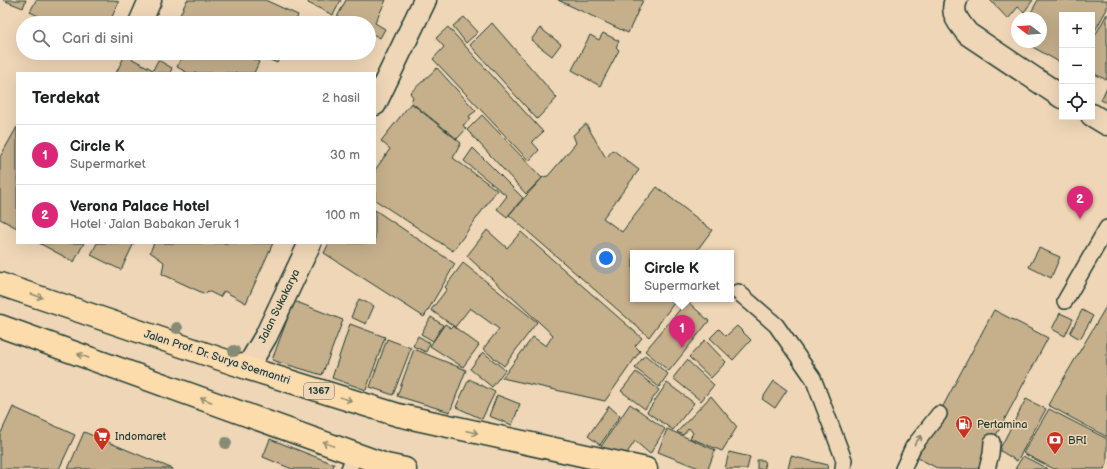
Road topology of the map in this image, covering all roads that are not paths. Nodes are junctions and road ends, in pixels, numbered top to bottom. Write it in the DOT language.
graph roads {
  1 [pos="150,0"];
  2 [pos="425,0"];
  3 [pos="956,0"];
  4 [pos="143,16"];
  5 [pos="1059,95"];
  6 [pos="376,102"];
  7 [pos="1095,117"];
  8 [pos="1107,124"];
  9 [pos="1107,228"];
  10 [pos="310,244"];
  11 [pos="0,284"];
  12 [pos="738,292"];
  13 [pos="1065,301"];
  14 [pos="0,326"];
  15 [pos="247,368"];
  16 [pos="938,414"];
  17 [pos="992,442"];
  18 [pos="352,461"];
  19 [pos="405,469"];
  20 [pos="646,469"];
  21 [pos="843,469"];
  22 [pos="903,469"];
  23 [pos="987,469"];
  1 -- 4 [label="street"];
  2 -- 6 [label="street"];
  3 -- 5 [label="street"];
  7 -- 8 [label="street"];
  9 -- 13 [label="lane"];
  10 -- 15 [label="street, Jalan Sukakarya"];
  11 -- 15 [label="main road, Jalan Prof. Dr. Surya Soemantri / 1367, one-way"];
  12 -- 21 [label="lane"];
  18 -- 14 [label="main road, one-way"];
  15 -- 20 [label="main road, Jalan Prof. Dr. Surya Soemantri / 1367, one-way"];
  22 -- 16 [label="lane, one-way"];
  17 -- 23 [label="lane"];
  18 -- 19 [label="main road"];
}
